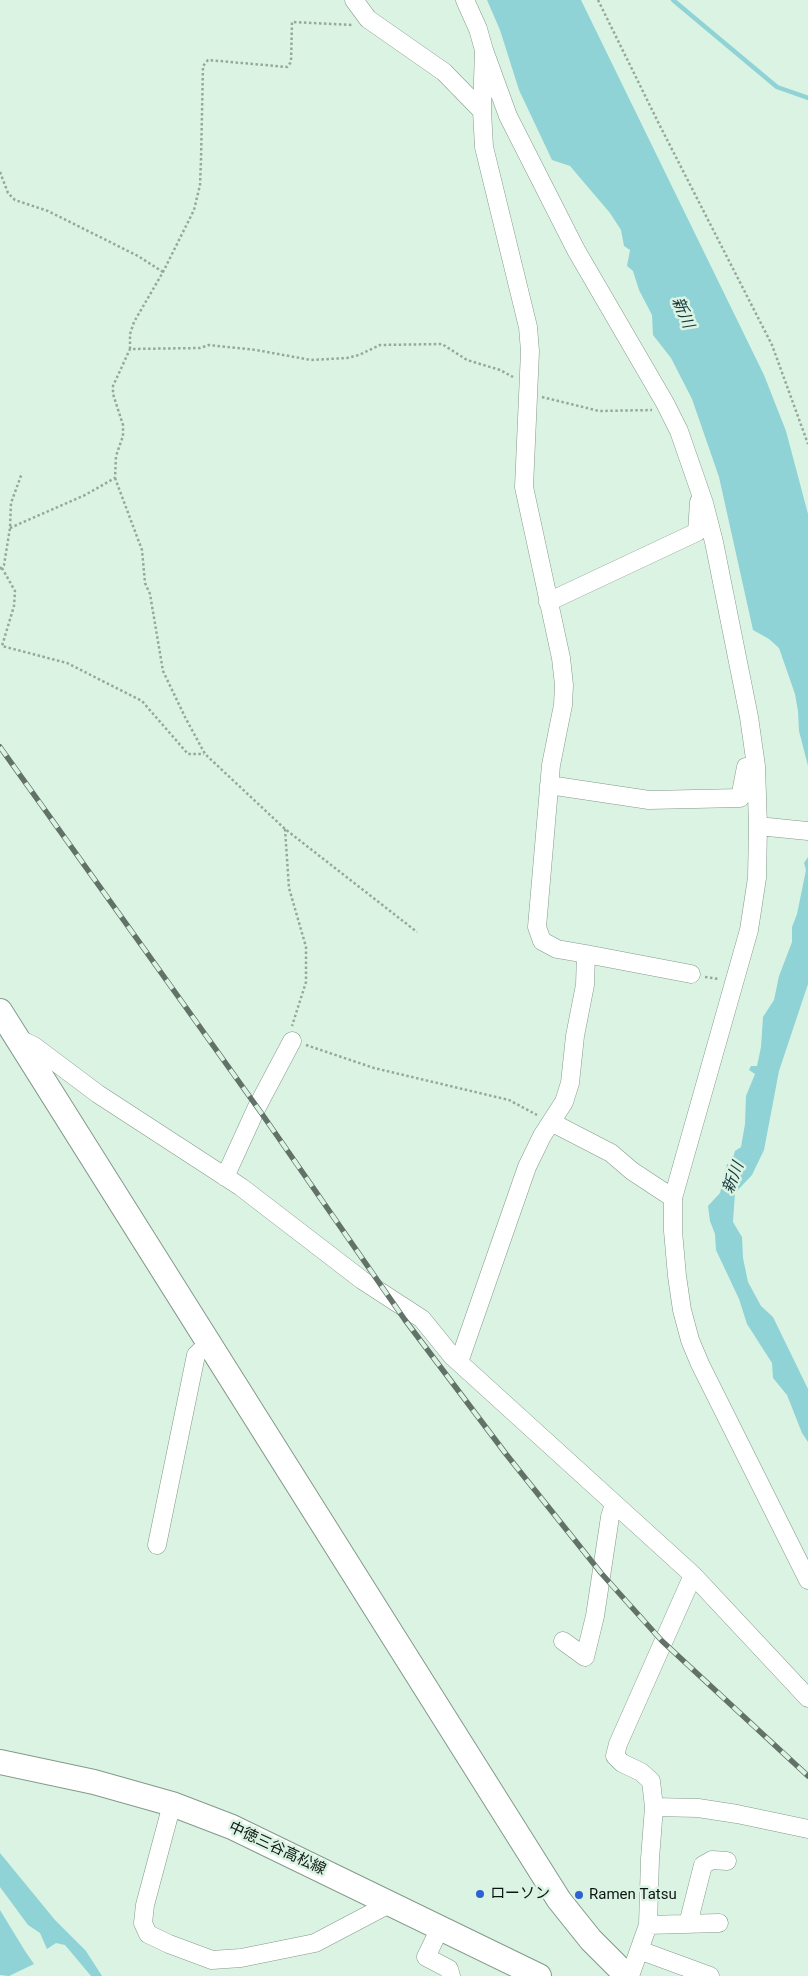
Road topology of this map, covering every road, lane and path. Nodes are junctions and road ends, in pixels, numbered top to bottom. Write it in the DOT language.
graph roads {
  1 [pos="354,0"];
  2 [pos="465,0"];
  3 [pos="598,0"];
  4 [pos="368,18"];
  5 [pos="484,50"];
  6 [pos="482,111"];
  7 [pos="0,172"];
  8 [pos="163,272"];
  9 [pos="130,349"];
  10 [pos="528,387"];
  11 [pos="667,408"];
  12 [pos="808,444"];
  13 [pos="22,473"];
  14 [pos="115,478"];
  15 [pos="700,490"];
  16 [pos="10,528"];
  17 [pos="1,569"];
  18 [pos="548,602"];
  19 [pos="205,754"];
  20 [pos="756,766"];
  21 [pos="549,784"];
  22 [pos="758,826"];
  23 [pos="285,829"];
  24 [pos="808,831"];
  25 [pos="417,932"];
  26 [pos="586,954"];
  27 [pos="691,974"];
  28 [pos="724,976"];
  29 [pos="0,1012"];
  30 [pos="17,1038"];
  31 [pos="292,1041"];
  32 [pos="551,1122"];
  33 [pos="225,1177"];
  34 [pos="673,1198"];
  35 [pos="209,1342"];
  36 [pos="459,1362"];
  37 [pos="614,1504"];
  38 [pos="156,1545"];
  39 [pos="693,1576"];
  40 [pos="808,1580"];
  41 [pos="564,1641"];
  42 [pos="806,1692"];
  43 [pos="0,1762"];
  44 [pos="172,1804"];
  45 [pos="654,1807"];
  46 [pos="808,1828"];
  47 [pos="727,1861"];
  48 [pos="390,1903"];
  49 [pos="719,1923"];
  50 [pos="688,1924"];
  51 [pos="648,1925"];
  52 [pos="440,1928"];
  53 [pos="639,1950"];
  54 [pos="451,1976"];
  55 [pos="538,1976"];
  56 [pos="629,1976"];
  57 [pos="710,1976"];
  1 -- 4 [label="street"];
  2 -- 5 [label="street"];
  3 -- 12 [label="path"];
  4 -- 6 [label="street"];
  4 -- 8 [label="path"];
  5 -- 6 [label="street"];
  5 -- 11 [label="street"];
  6 -- 10 [label="street"];
  7 -- 8 [label="path"];
  8 -- 9 [label="path"];
  9 -- 10 [label="path"];
  9 -- 14 [label="path"];
  10 -- 11 [label="path"];
  10 -- 18 [label="street"];
  11 -- 15 [label="street"];
  13 -- 16 [label="path"];
  14 -- 16 [label="path"];
  14 -- 19 [label="path"];
  15 -- 18 [label="street"];
  15 -- 20 [label="street"];
  16 -- 17 [label="path"];
  17 -- 19 [label="path"];
  18 -- 21 [label="street"];
  19 -- 23 [label="path"];
  20 -- 21 [label="street"];
  20 -- 22 [label="street"];
  21 -- 26 [label="street"];
  22 -- 24 [label="street"];
  22 -- 34 [label="street"];
  23 -- 25 [label="path"];
  23 -- 31 [label="path"];
  26 -- 27 [label="street"];
  26 -- 32 [label="street"];
  27 -- 28 [label="path"];
  29 -- 30 [label="street"];
  30 -- 33 [label="street"];
  30 -- 35 [label="street"];
  31 -- 32 [label="path"];
  31 -- 33 [label="street"];
  32 -- 34 [label="street"];
  32 -- 36 [label="street"];
  33 -- 36 [label="street"];
  34 -- 40 [label="street"];
  35 -- 38 [label="street"];
  35 -- 56 [label="street"];
  36 -- 37 [label="street"];
  37 -- 39 [label="street"];
  37 -- 41 [label="street"];
  39 -- 42 [label="street"];
  39 -- 45 [label="street"];
  43 -- 44 [label="street, 中徳三谷高松線"];
  44 -- 48 [label="street, 中徳三谷高松線"];
  44 -- 48 [label="street"];
  45 -- 46 [label="street"];
  45 -- 51 [label="street"];
  47 -- 50 [label="street"];
  48 -- 52 [label="street, 中徳三谷高松線"];
  49 -- 50 [label="street"];
  50 -- 51 [label="street"];
  51 -- 53 [label="street"];
  52 -- 54 [label="street"];
  52 -- 55 [label="street, 中徳三谷高松線"];
  53 -- 56 [label="street"];
  53 -- 57 [label="street"];
}
